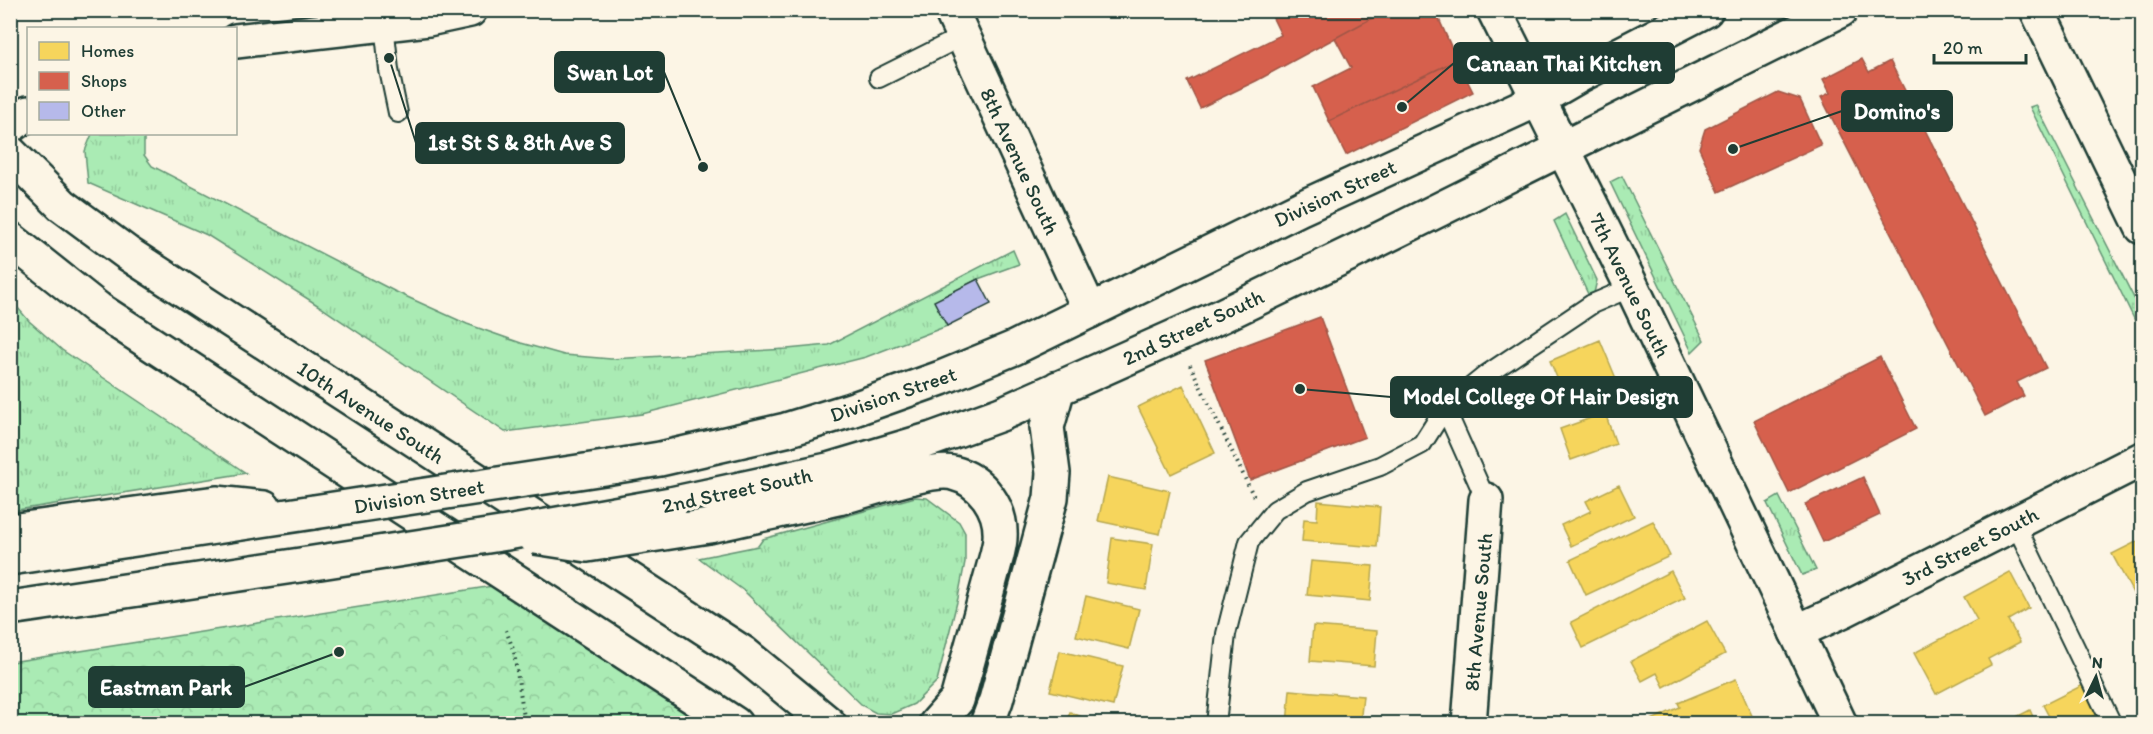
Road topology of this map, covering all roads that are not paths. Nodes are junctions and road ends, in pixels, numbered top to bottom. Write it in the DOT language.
graph roads {
  1 [pos="470,10"];
  2 [pos="1494,10"];
  3 [pos="1706,10"];
  4 [pos="1840,10"];
  5 [pos="2037,10"];
  6 [pos="957,23"];
  7 [pos="384,24"];
  8 [pos="237,41"];
  9 [pos="879,78"];
  10 [pos="1537,99"];
  11 [pos="398,113"];
  12 [pos="27,114"];
  13 [pos="10,126"];
  14 [pos="1563,150"];
  15 [pos="10,153"];
  16 [pos="2142,226"];
  17 [pos="10,239"];
  18 [pos="1632,287"];
  19 [pos="1090,311"];
  20 [pos="1058,388"];
  21 [pos="1445,408"];
  22 [pos="2142,459"];
  23 [pos="1486,500"];
  24 [pos="314,512"];
  25 [pos="2016,523"];
  26 [pos="10,531"];
  27 [pos="507,533"];
  28 [pos="10,558"];
  29 [pos="10,608"];
  30 [pos="1796,632"];
  31 [pos="735,723"];
  32 [pos="829,723"];
  33 [pos="936,723"];
  34 [pos="987,723"];
  35 [pos="1216,723"];
  36 [pos="1469,723"];
  37 [pos="1840,723"];
  38 [pos="2112,723"];
  1 -- 7 [label="main road"];
  2 -- 10 [label="main road, 7th Avenue South"];
  3 -- 10 [label="main road, Division Street"];
  4 -- 14 [label="main road, 2nd Street South"];
  5 -- 16 [label="main road"];
  6 -- 9 [label="lane"];
  6 -- 19 [label="main road, 8th Avenue South"];
  7 -- 8 [label="main road"];
  7 -- 11 [label="lane"];
  10 -- 14 [label="main road, 7th Avenue South"];
  10 -- 19 [label="main road, Division Street"];
  12 -- 13 [label="main road"];
  14 -- 18 [label="main road, 7th Avenue South"];
  14 -- 20 [label="main road, 2nd Street South"];
  15 -- 32 [label="main road, 10th Avenue South"];
  17 -- 31 [label="main road"];
  18 -- 21 [label="lane"];
  18 -- 30 [label="main road, 7th Avenue South"];
  19 -- 24 [label="main road, Division Street, bridge"];
  20 -- 27 [label="main road, 2nd Street South, bridge"];
  20 -- 34 [label="main road"];
  21 -- 23 [label="lane"];
  21 -- 35 [label="lane"];
  22 -- 25 [label="main road, 3rd Street South"];
  23 -- 36 [label="main road, 8th Avenue South"];
  24 -- 26 [label="main road"];
  24 -- 28 [label="main road, Division Street"];
  25 -- 30 [label="main road, 3rd Street South"];
  25 -- 38 [label="lane"];
  27 -- 29 [label="main road, bridge"];
  27 -- 33 [label="main road, bridge"];
  30 -- 37 [label="main road, 7th Avenue South"];
}
